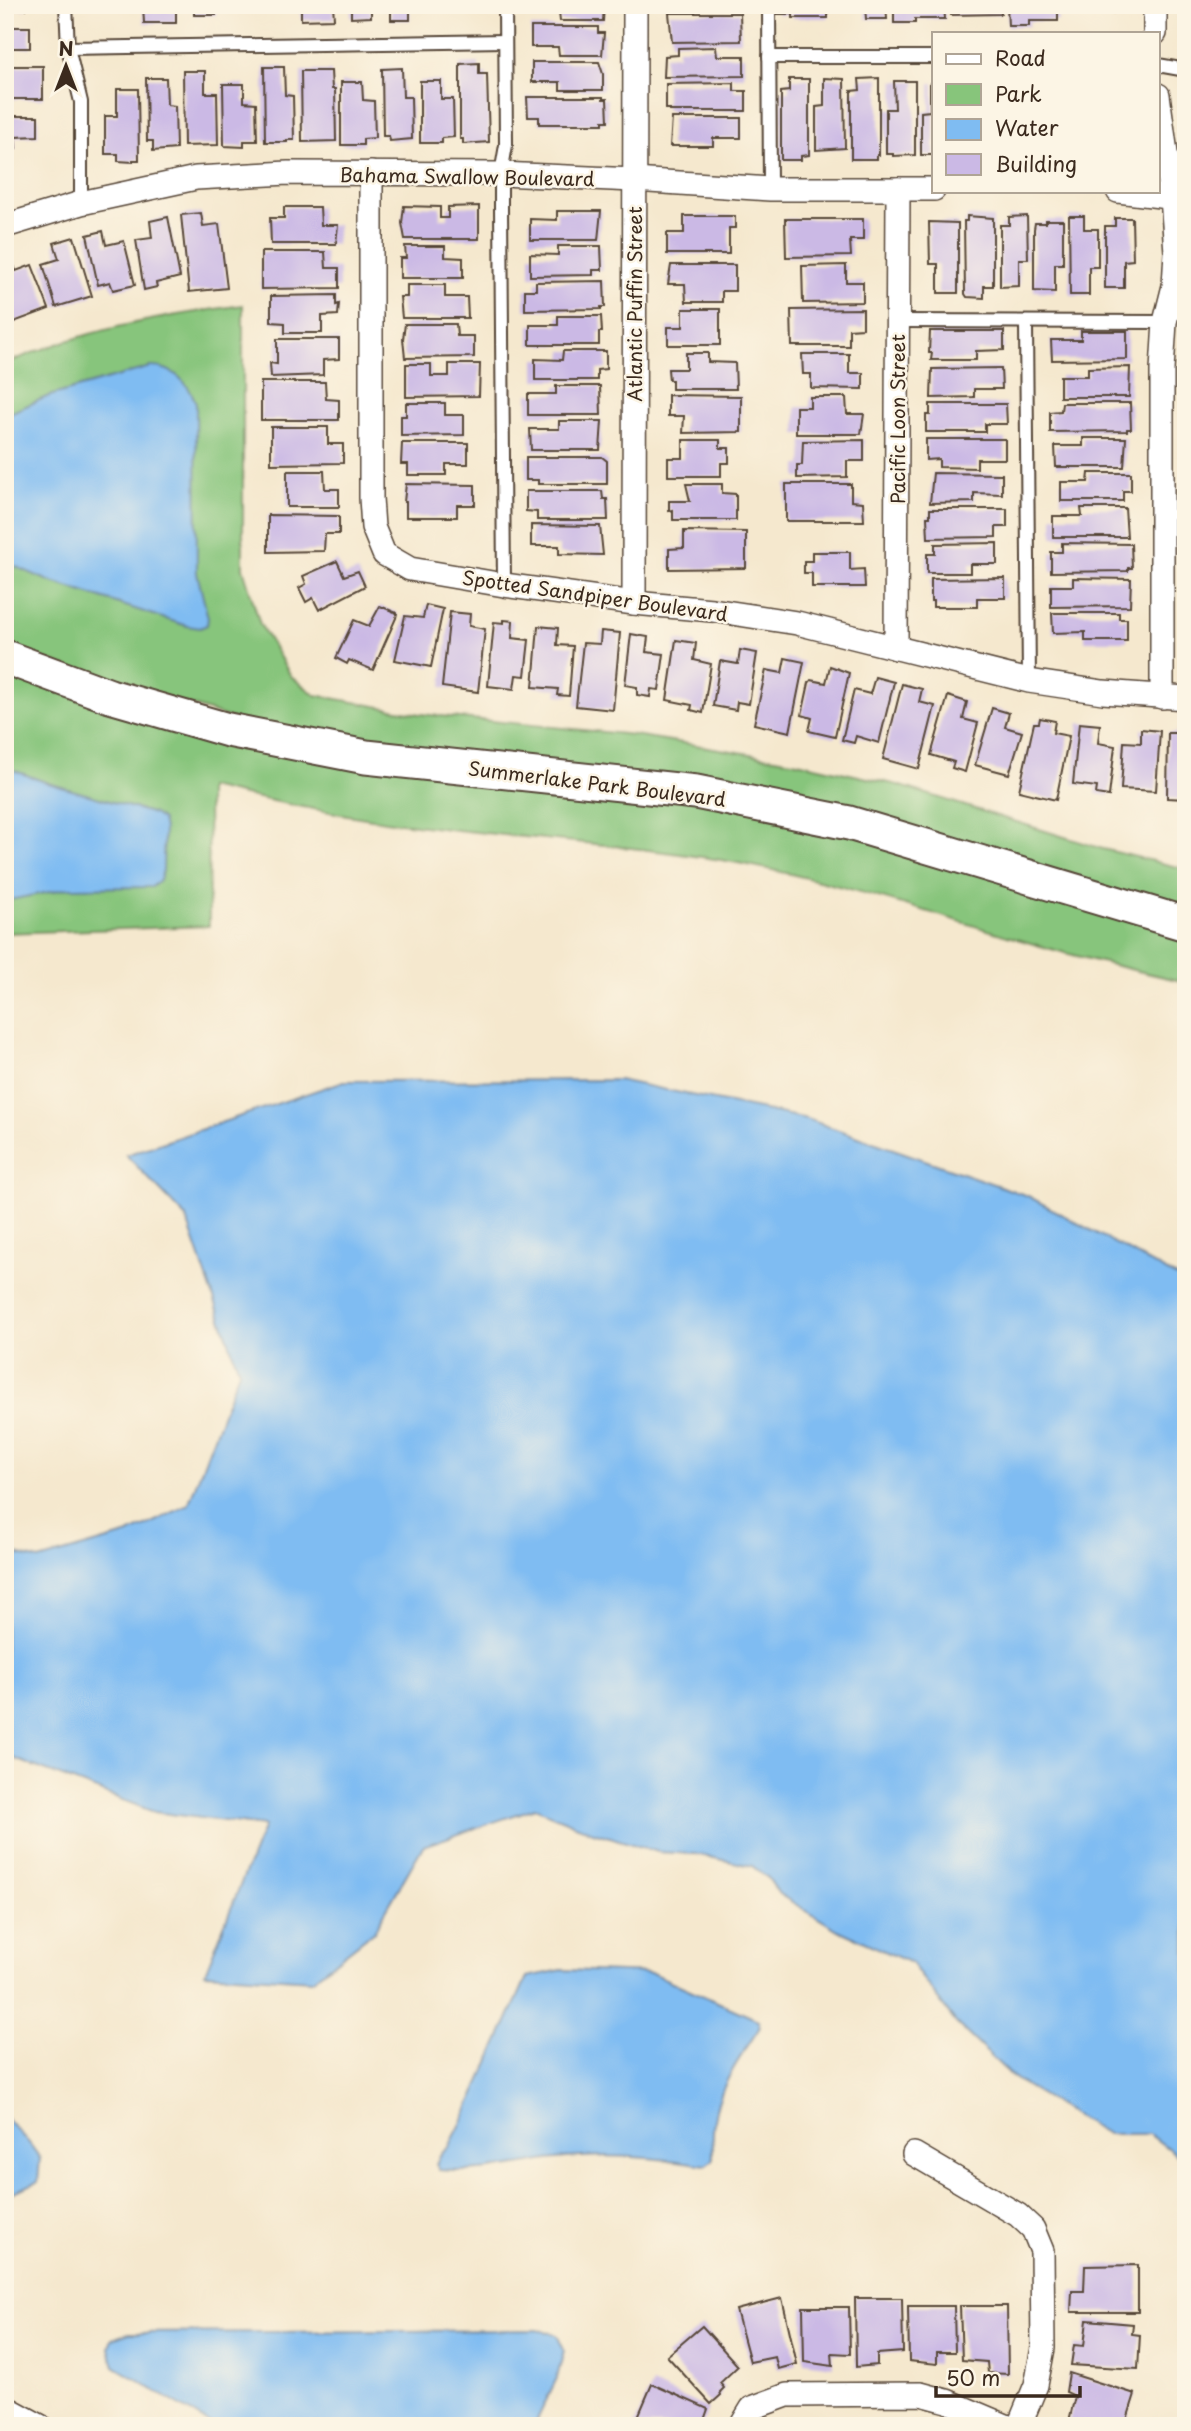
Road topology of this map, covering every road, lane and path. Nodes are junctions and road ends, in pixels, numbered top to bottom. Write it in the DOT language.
graph roads {
  1 [pos="66,5"];
  2 [pos="505,5"];
  3 [pos="635,5"];
  4 [pos="769,5"];
  5 [pos="1155,5"];
  6 [pos="1155,32"];
  7 [pos="505,41"];
  8 [pos="68,48"];
  9 [pos="769,57"];
  10 [pos="932,57"];
  11 [pos="1160,65"];
  12 [pos="1186,70"];
  13 [pos="1160,105"];
  14 [pos="371,173"];
  15 [pos="501,174"];
  16 [pos="634,180"];
  17 [pos="770,189"];
  18 [pos="898,189"];
  19 [pos="932,189"];
  20 [pos="1127,192"];
  21 [pos="1179,198"];
  22 [pos="81,203"];
  23 [pos="5,226"];
  24 [pos="897,321"];
  25 [pos="1027,322"];
  26 [pos="1165,322"];
  27 [pos="504,585"];
  28 [pos="634,603"];
  29 [pos="896,648"];
  30 [pos="5,657"];
  31 [pos="1029,681"];
  32 [pos="1162,697"];
  33 [pos="1186,698"];
  34 [pos="1186,924"];
  35 [pos="914,2154"];
  36 [pos="5,2407"];
  37 [pos="40,2426"];
  38 [pos="741,2426"];
  39 [pos="1006,2426"];
  40 [pos="1019,2426"];
  1 -- 8 [label="lane"];
  2 -- 7 [label="lane"];
  3 -- 16 [label="street, Atlantic Puffin Street"];
  4 -- 9 [label="lane"];
  5 -- 6 [label="street"];
  7 -- 8 [label="lane"];
  7 -- 15 [label="lane"];
  8 -- 22 [label="lane"];
  9 -- 10 [label="lane"];
  9 -- 17 [label="lane"];
  11 -- 12 [label="lane"];
  13 -- 21 [label="street"];
  14 -- 15 [label="street, Bahama Swallow Boulevard"];
  14 -- 22 [label="street, Bahama Swallow Boulevard"];
  14 -- 27 [label="street, Spotted Sandpiper Boulevard"];
  15 -- 16 [label="street, Bahama Swallow Boulevard"];
  15 -- 27 [label="lane"];
  16 -- 17 [label="street, Bahama Swallow Boulevard"];
  16 -- 28 [label="street, Atlantic Puffin Street"];
  17 -- 18 [label="street, Bahama Swallow Boulevard"];
  18 -- 19 [label="street, Bahama Swallow Boulevard"];
  18 -- 24 [label="street, Pacific Loon Street"];
  20 -- 21 [label="street"];
  21 -- 26 [label="street"];
  22 -- 23 [label="street, Bahama Swallow Boulevard"];
  24 -- 25 [label="lane"];
  24 -- 29 [label="street, Pacific Loon Street"];
  25 -- 26 [label="lane"];
  25 -- 31 [label="lane"];
  26 -- 32 [label="street"];
  27 -- 28 [label="street, Spotted Sandpiper Boulevard"];
  28 -- 29 [label="street, Spotted Sandpiper Boulevard"];
  29 -- 31 [label="street, Spotted Sandpiper Boulevard"];
  30 -- 34 [label="main road, Summerlake Park Boulevard"];
  31 -- 32 [label="street, Spotted Sandpiper Boulevard"];
  32 -- 33 [label="street, Spotted Sandpiper Boulevard"];
  35 -- 40 [label="street"];
  36 -- 37 [label="street"];
  38 -- 39 [label="street"];
}
